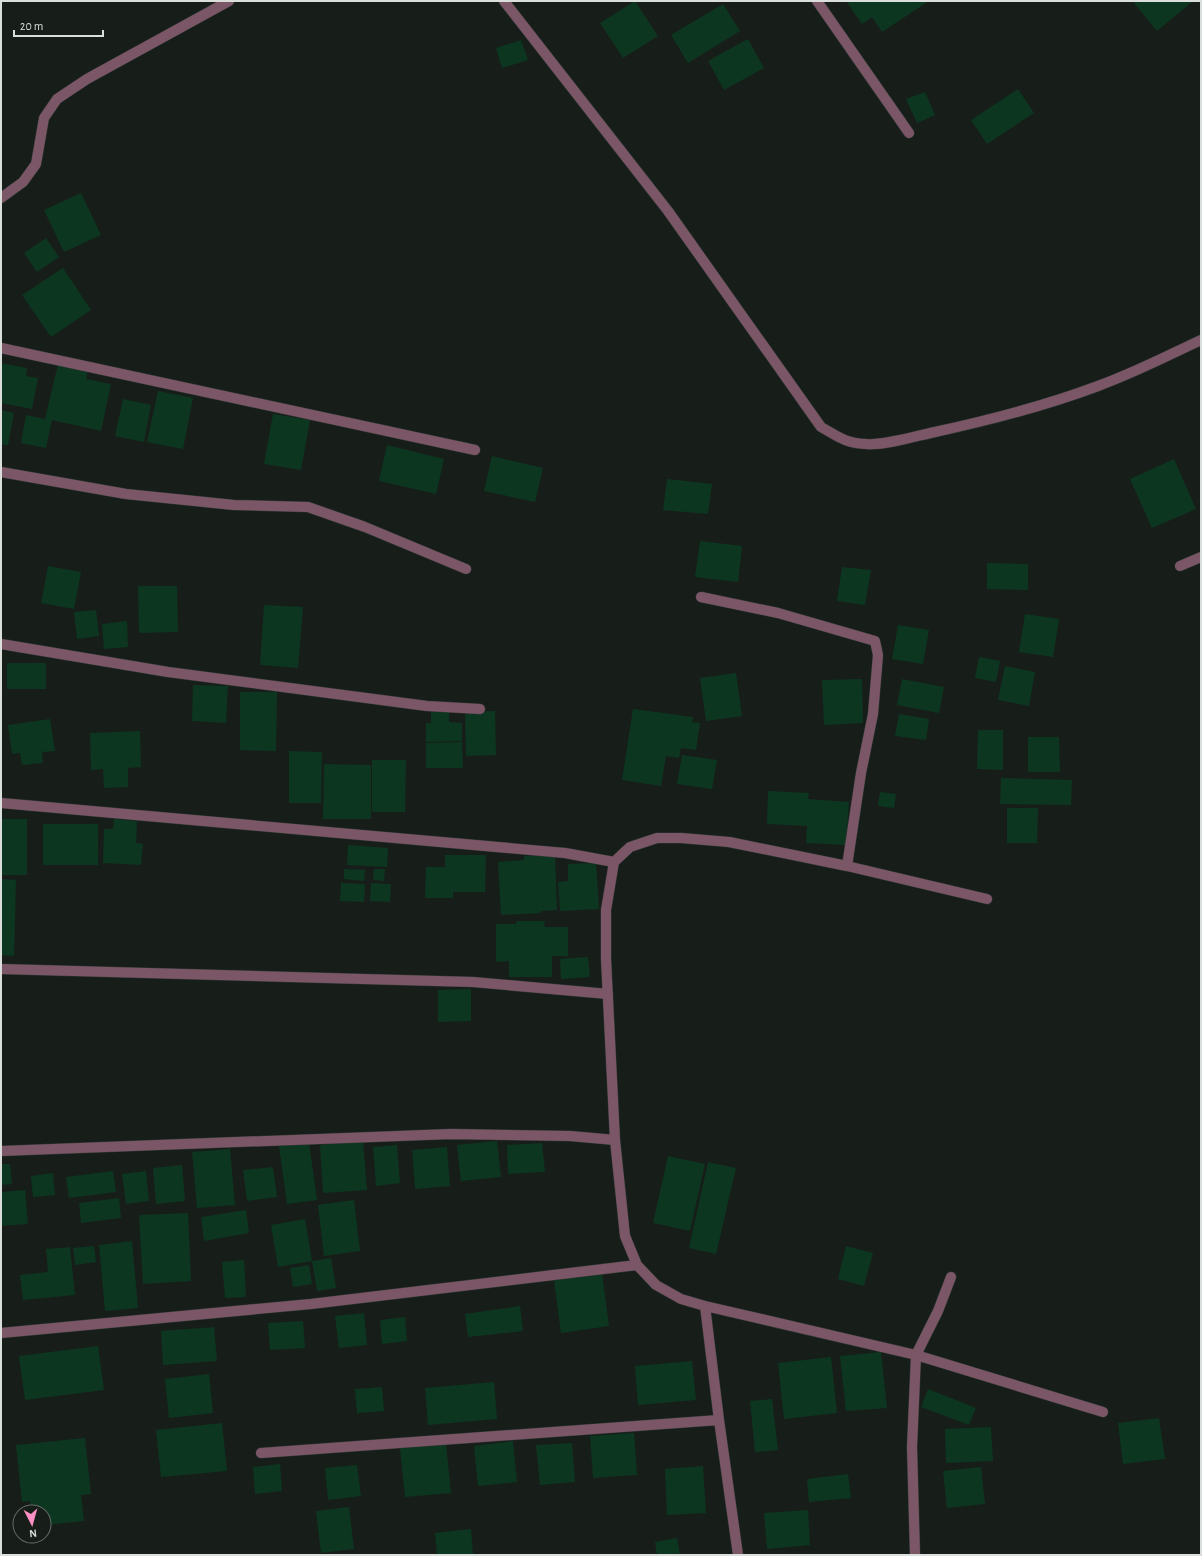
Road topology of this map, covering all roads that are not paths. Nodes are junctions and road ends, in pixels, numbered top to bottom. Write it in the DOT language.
graph roads {
  1 [pos="229,1"];
  2 [pos="504,1"];
  3 [pos="817,1"];
  4 [pos="908,133"];
  5 [pos="1,198"];
  6 [pos="1201,340"];
  7 [pos="1,348"];
  8 [pos="475,450"];
  9 [pos="1,472"];
  10 [pos="1201,557"];
  11 [pos="1180,566"];
  12 [pos="466,569"];
  13 [pos="701,597"];
  14 [pos="1,644"];
  15 [pos="480,709"];
  16 [pos="1,804"];
  17 [pos="614,862"];
  18 [pos="847,866"];
  19 [pos="987,899"];
  20 [pos="1,969"];
  21 [pos="608,994"];
  22 [pos="615,1140"];
  23 [pos="1,1151"];
  24 [pos="637,1265"];
  25 [pos="951,1277"];
  26 [pos="705,1306"];
  27 [pos="1,1333"];
  28 [pos="916,1355"];
  29 [pos="1103,1412"];
  30 [pos="719,1420"];
  31 [pos="261,1453"];
  32 [pos="738,1555"];
  33 [pos="915,1555"];
  1 -- 5 [label="street"];
  2 -- 6 [label="street"];
  3 -- 4 [label="street"];
  7 -- 8 [label="street"];
  9 -- 12 [label="street"];
  10 -- 11 [label="street"];
  13 -- 18 [label="street"];
  14 -- 15 [label="street"];
  16 -- 17 [label="street"];
  17 -- 18 [label="street"];
  17 -- 21 [label="street"];
  18 -- 19 [label="street"];
  20 -- 21 [label="street"];
  21 -- 22 [label="street"];
  22 -- 23 [label="street"];
  22 -- 24 [label="street"];
  24 -- 26 [label="street"];
  24 -- 27 [label="street"];
  25 -- 28 [label="street"];
  26 -- 28 [label="street"];
  26 -- 30 [label="street"];
  28 -- 29 [label="street"];
  28 -- 33 [label="street"];
  30 -- 31 [label="street"];
  30 -- 32 [label="street"];
}
